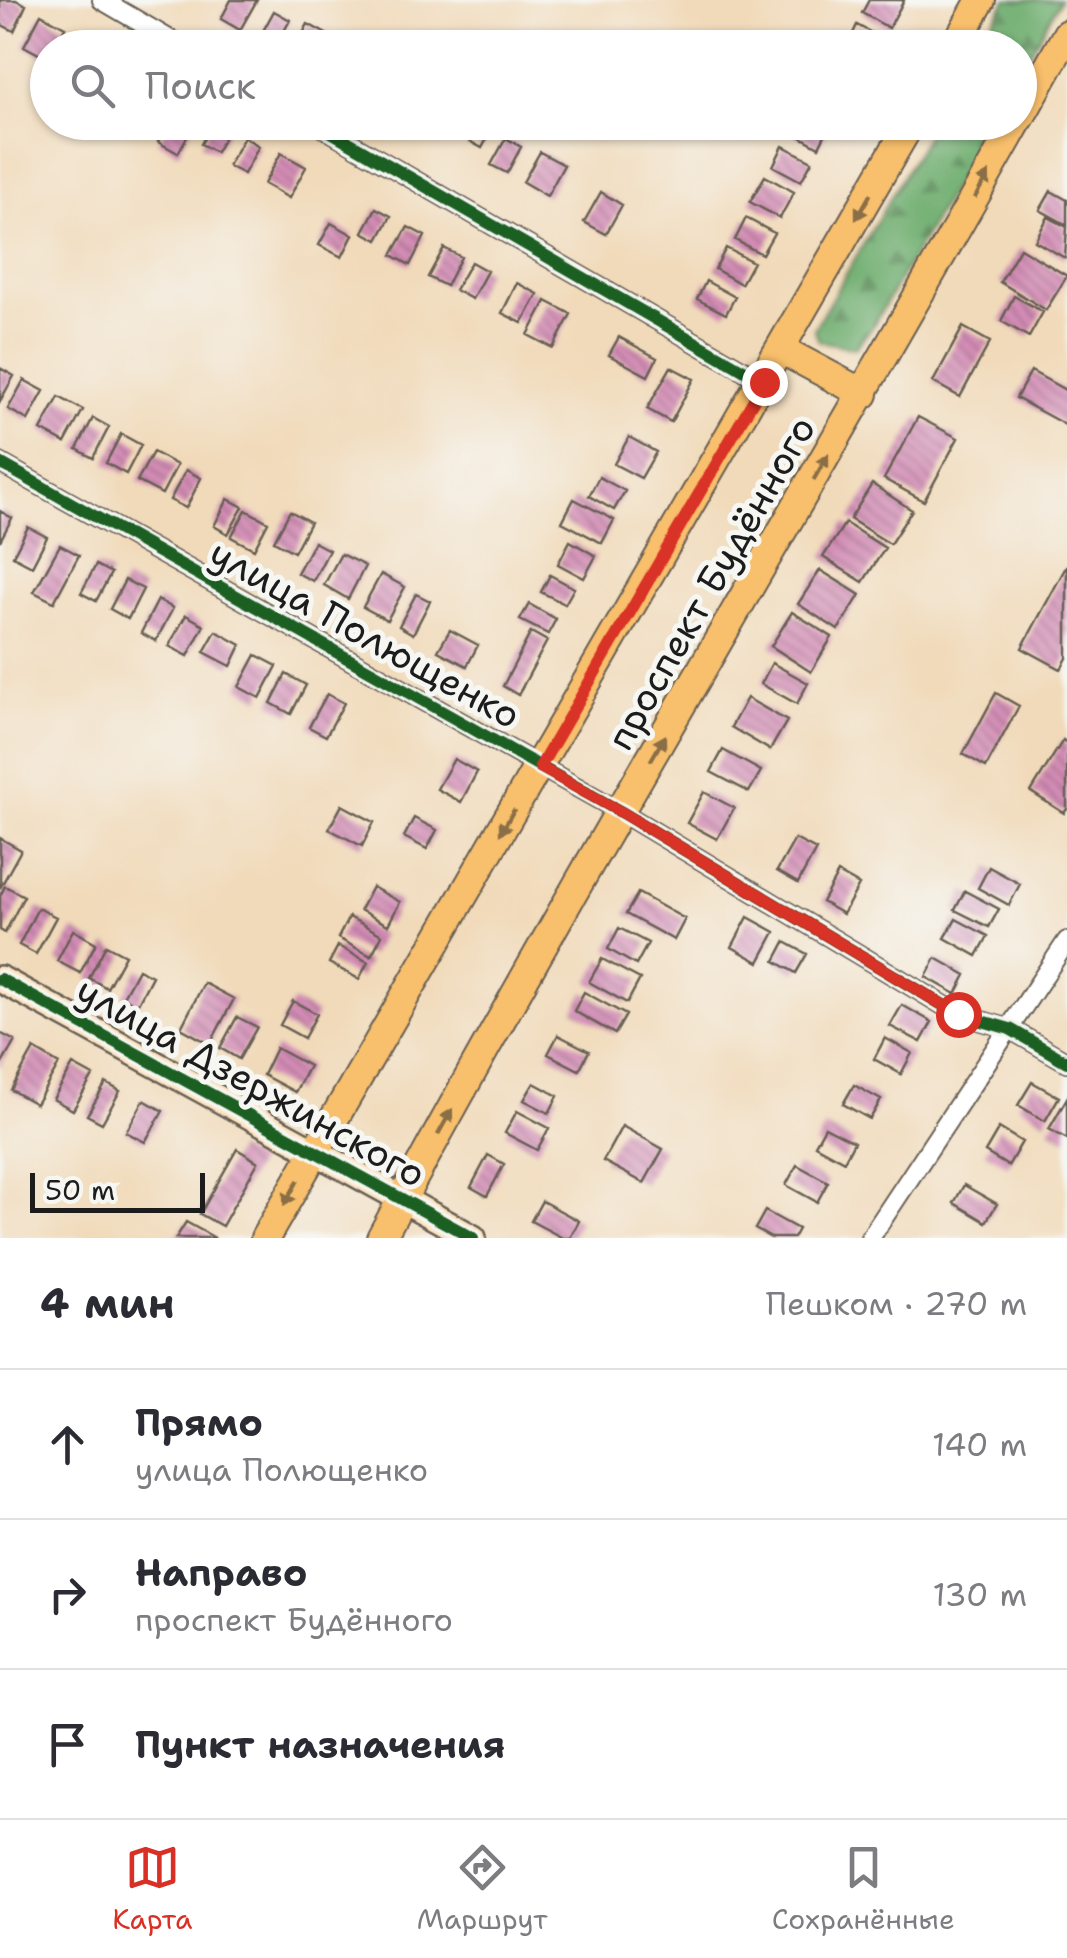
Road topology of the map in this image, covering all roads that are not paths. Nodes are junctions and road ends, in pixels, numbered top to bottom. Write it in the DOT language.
graph roads {
  1 [pos="102,0"];
  2 [pos="981,0"];
  3 [pos="153,30"];
  4 [pos="964,30"];
  5 [pos="1067,34"];
  6 [pos="1037,87"];
  7 [pos="345,140"];
  8 [pos="901,140"];
  9 [pos="1007,140"];
  10 [pos="782,350"];
  11 [pos="764,382"];
  12 [pos="864,394"];
  13 [pos="0,462"];
  14 [pos="540,767"];
  15 [pos="621,812"];
  16 [pos="1067,941"];
  17 [pos="0,979"];
  18 [pos="1010,1029"];
  19 [pos="1067,1062"];
  20 [pos="315,1149"];
  21 [pos="402,1198"];
  22 [pos="265,1238"];
  23 [pos="381,1238"];
  24 [pos="474,1238"];
  25 [pos="870,1238"];
  1 -- 3 [label="street"];
  2 -- 4 [label="main road"];
  5 -- 6 [label="main road, проспект Будённого"];
  7 -- 11 [label="street"];
  8 -- 10 [label="main road, проспект Будённого, one-way"];
  12 -- 9 [label="main road, проспект Будённого, one-way"];
  10 -- 11 [label="main road, проспект Будённого"];
  10 -- 12 [label="main road"];
  11 -- 14 [label="main road, проспект Будённого"];
  15 -- 12 [label="main road, проспект Будённого, one-way"];
  13 -- 14 [label="street, улица Полющенко"];
  14 -- 15 [label="street, улица Полющенко"];
  14 -- 20 [label="main road, проспект Будённого, one-way"];
  15 -- 18 [label="street, улица Полющенко"];
  21 -- 15 [label="main road, проспект Будённого, one-way"];
  16 -- 18 [label="street"];
  17 -- 20 [label="street, улица Дзержинского"];
  18 -- 19 [label="street, улица Полющенко"];
  18 -- 25 [label="street"];
  20 -- 21 [label="street, улица Дзержинского"];
  20 -- 22 [label="main road, проспект Будённого, one-way"];
  21 -- 23 [label="main road, проспект Будённого"];
  21 -- 24 [label="street, улица Дзержинского"];
}
